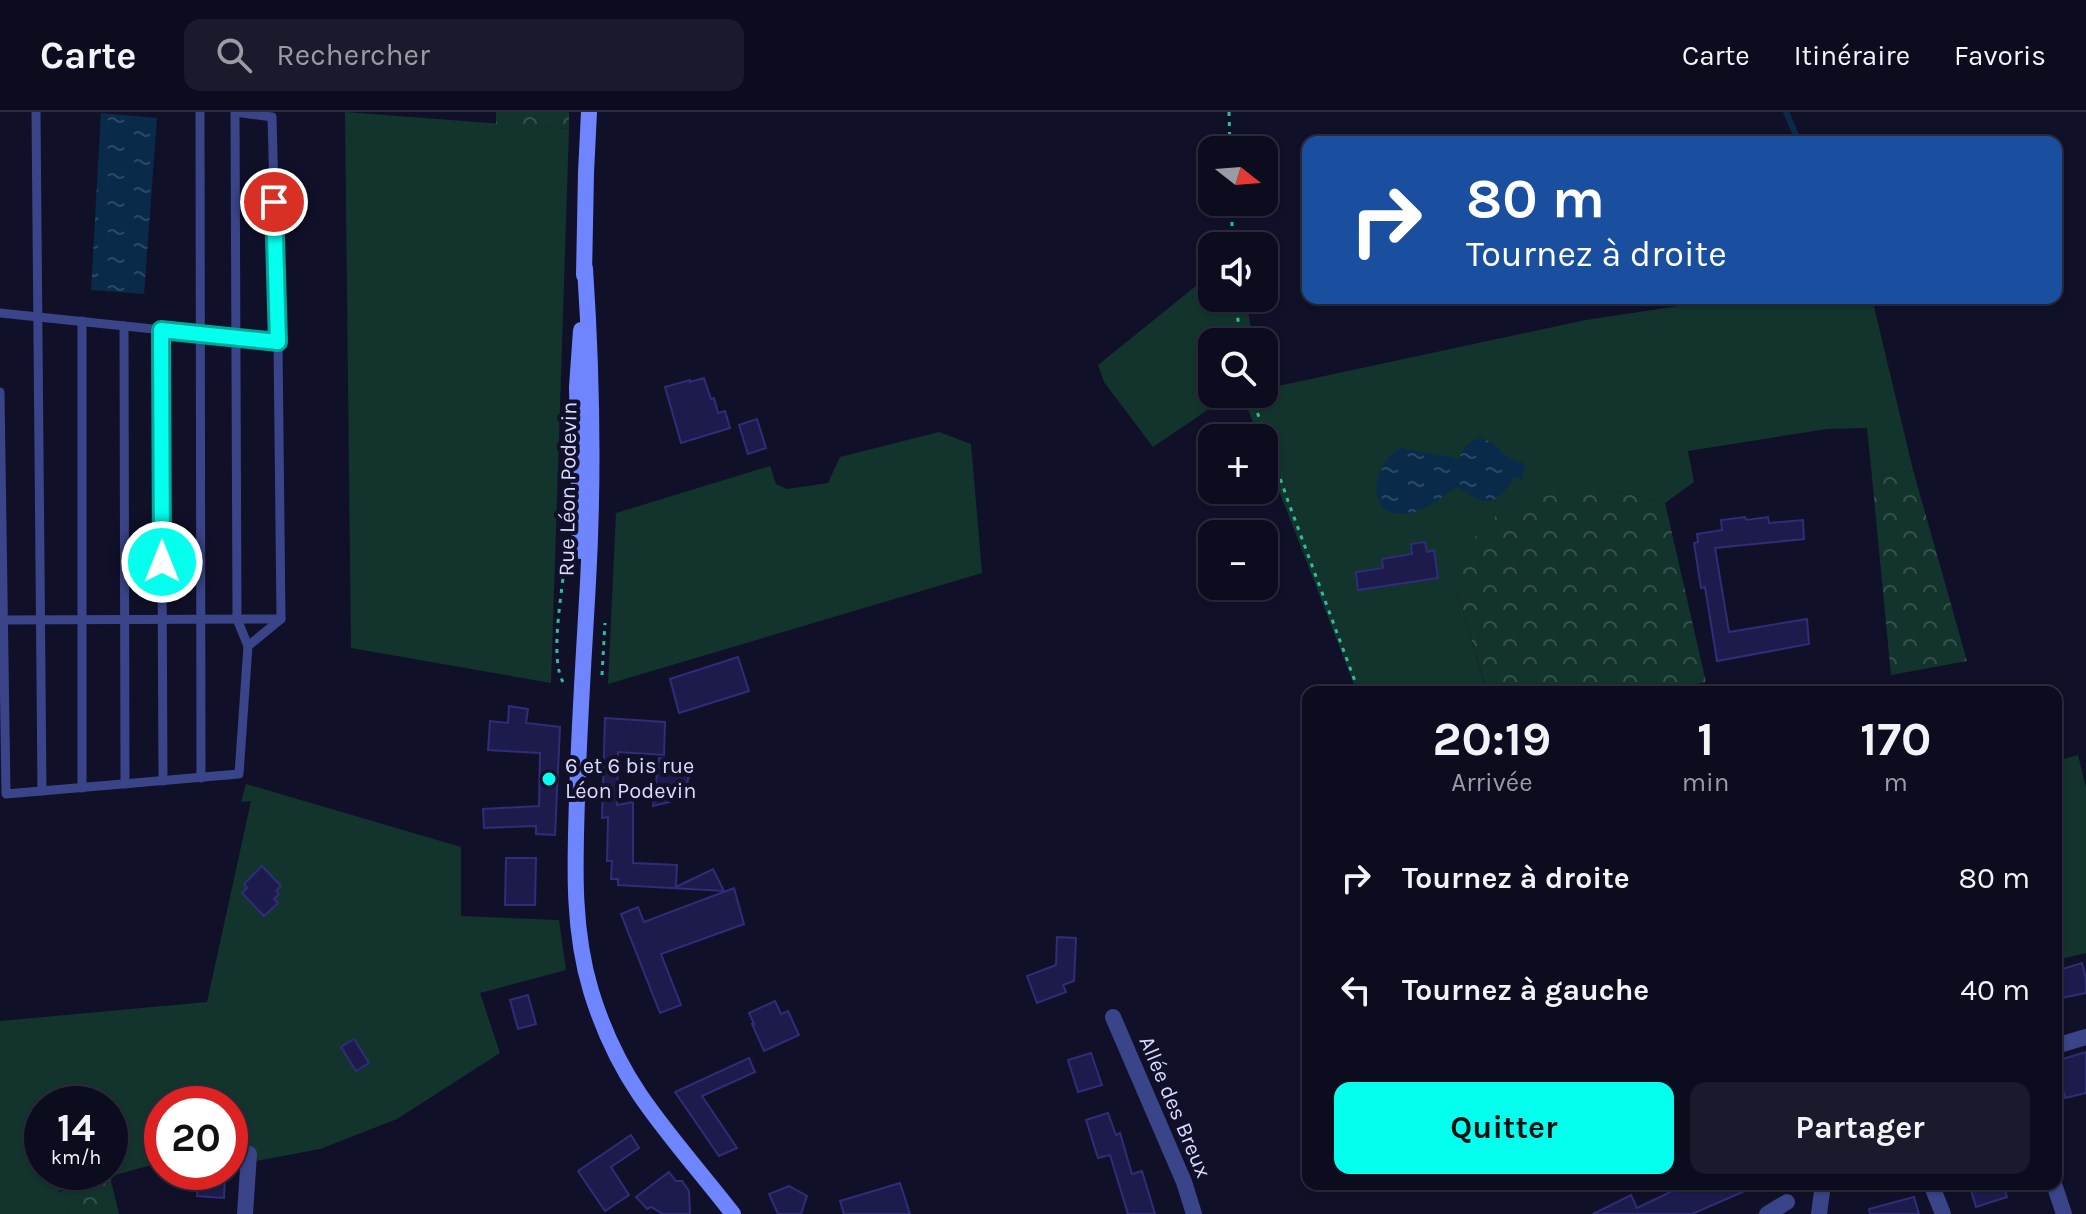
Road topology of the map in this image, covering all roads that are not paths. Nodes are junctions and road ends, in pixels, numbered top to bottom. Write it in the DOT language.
graph roads {
  1 [pos="36,112"];
  2 [pos="200,112"];
  3 [pos="235,112"];
  4 [pos="589,117"];
  5 [pos="0,313"];
  6 [pos="38,317"];
  7 [pos="82,321"];
  8 [pos="124,326"];
  9 [pos="161,330"];
  10 [pos="201,334"];
  11 [pos="236,338"];
  12 [pos="278,342"];
  13 [pos="0,392"];
  14 [pos="201,619"];
  15 [pos="237,619"];
  16 [pos="281,619"];
  17 [pos="2,620"];
  18 [pos="40,620"];
  19 [pos="82,620"];
  20 [pos="125,620"];
  21 [pos="162,620"];
  22 [pos="248,646"];
  23 [pos="201,778"];
  24 [pos="163,781"];
  25 [pos="125,784"];
  26 [pos="82,788"];
  27 [pos="42,791"];
  28 [pos="1113,1017"];
  29 [pos="2086,1037"];
  30 [pos="2062,1044"];
  31 [pos="249,1154"];
  32 [pos="1822,1190"];
  33 [pos="1933,1190"];
  34 [pos="2056,1190"];
  35 [pos="1787,1202"];
  36 [pos="245,1214"];
  37 [pos="733,1214"];
  38 [pos="1194,1214"];
  39 [pos="1767,1214"];
  40 [pos="1819,1214"];
  41 [pos="1943,1214"];
  42 [pos="2064,1214"];
  1 -- 6 [label="lane"];
  2 -- 10 [label="lane"];
  3 -- 11 [label="lane"];
  3 -- 12 [label="lane"];
  4 -- 37 [label="main road, Rue Léon Podevin"];
  5 -- 6 [label="lane"];
  6 -- 7 [label="lane"];
  6 -- 18 [label="lane"];
  7 -- 8 [label="lane"];
  7 -- 19 [label="lane"];
  8 -- 9 [label="lane"];
  8 -- 20 [label="lane"];
  9 -- 10 [label="lane"];
  9 -- 21 [label="lane"];
  10 -- 11 [label="lane"];
  10 -- 14 [label="lane"];
  11 -- 12 [label="lane"];
  11 -- 15 [label="lane"];
  12 -- 16 [label="lane"];
  13 -- 17 [label="lane"];
  14 -- 15 [label="lane"];
  14 -- 21 [label="lane"];
  14 -- 23 [label="lane"];
  15 -- 16 [label="lane"];
  15 -- 22 [label="lane"];
  16 -- 22 [label="lane"];
  17 -- 18 [label="lane"];
  17 -- 27 [label="lane"];
  18 -- 19 [label="lane"];
  18 -- 27 [label="lane"];
  19 -- 20 [label="lane"];
  19 -- 26 [label="lane"];
  20 -- 21 [label="lane"];
  20 -- 25 [label="lane"];
  21 -- 24 [label="lane"];
  22 -- 23 [label="lane"];
  23 -- 24 [label="lane"];
  24 -- 25 [label="lane"];
  25 -- 26 [label="lane"];
  26 -- 27 [label="lane"];
  28 -- 38 [label="street, Allée des Breux"];
  29 -- 30 [label="street"];
  31 -- 36 [label="street"];
  32 -- 40 [label="street"];
  33 -- 41 [label="street"];
  34 -- 42 [label="street"];
  35 -- 39 [label="street"];
}
